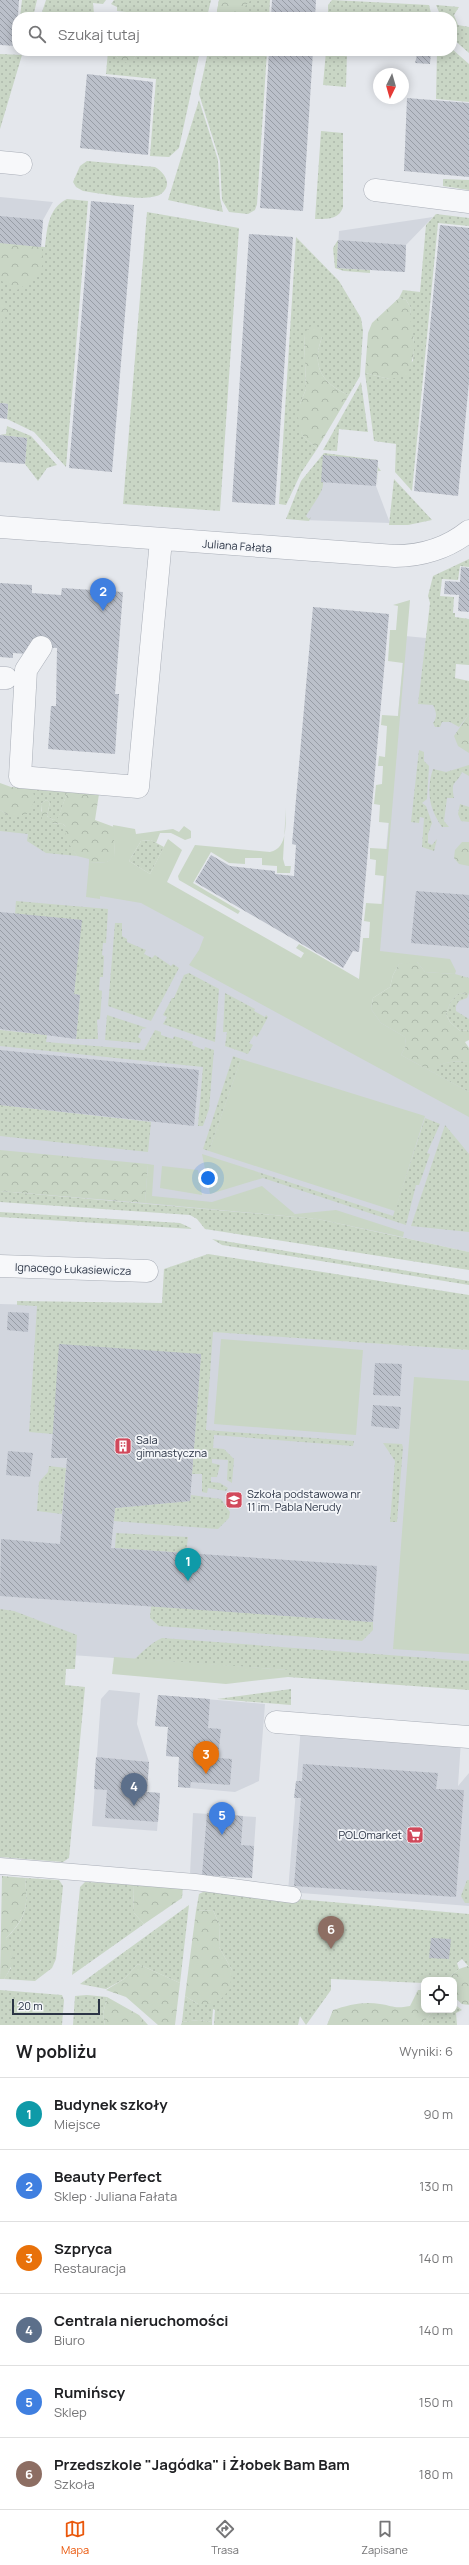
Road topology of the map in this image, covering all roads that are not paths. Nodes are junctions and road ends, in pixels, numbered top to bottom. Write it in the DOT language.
graph roads {
  1 [pos="375,190"];
  2 [pos="469,202"];
  3 [pos="0,527"];
  4 [pos="469,532"];
  5 [pos="161,540"];
  6 [pos="41,647"];
  7 [pos="0,1266"];
  8 [pos="147,1271"];
  9 [pos="276,1722"];
  10 [pos="469,1737"];
  11 [pos="0,1866"];
  12 [pos="293,1895"];
  1 -- 2 [label="street"];
  3 -- 5 [label="street, Juliana Fałata"];
  4 -- 5 [label="street, Juliana Fałata"];
  5 -- 6 [label="street"];
  7 -- 8 [label="street, Ignacego Łukasiewicza"];
  9 -- 10 [label="street"];
  11 -- 12 [label="lane"];
}
